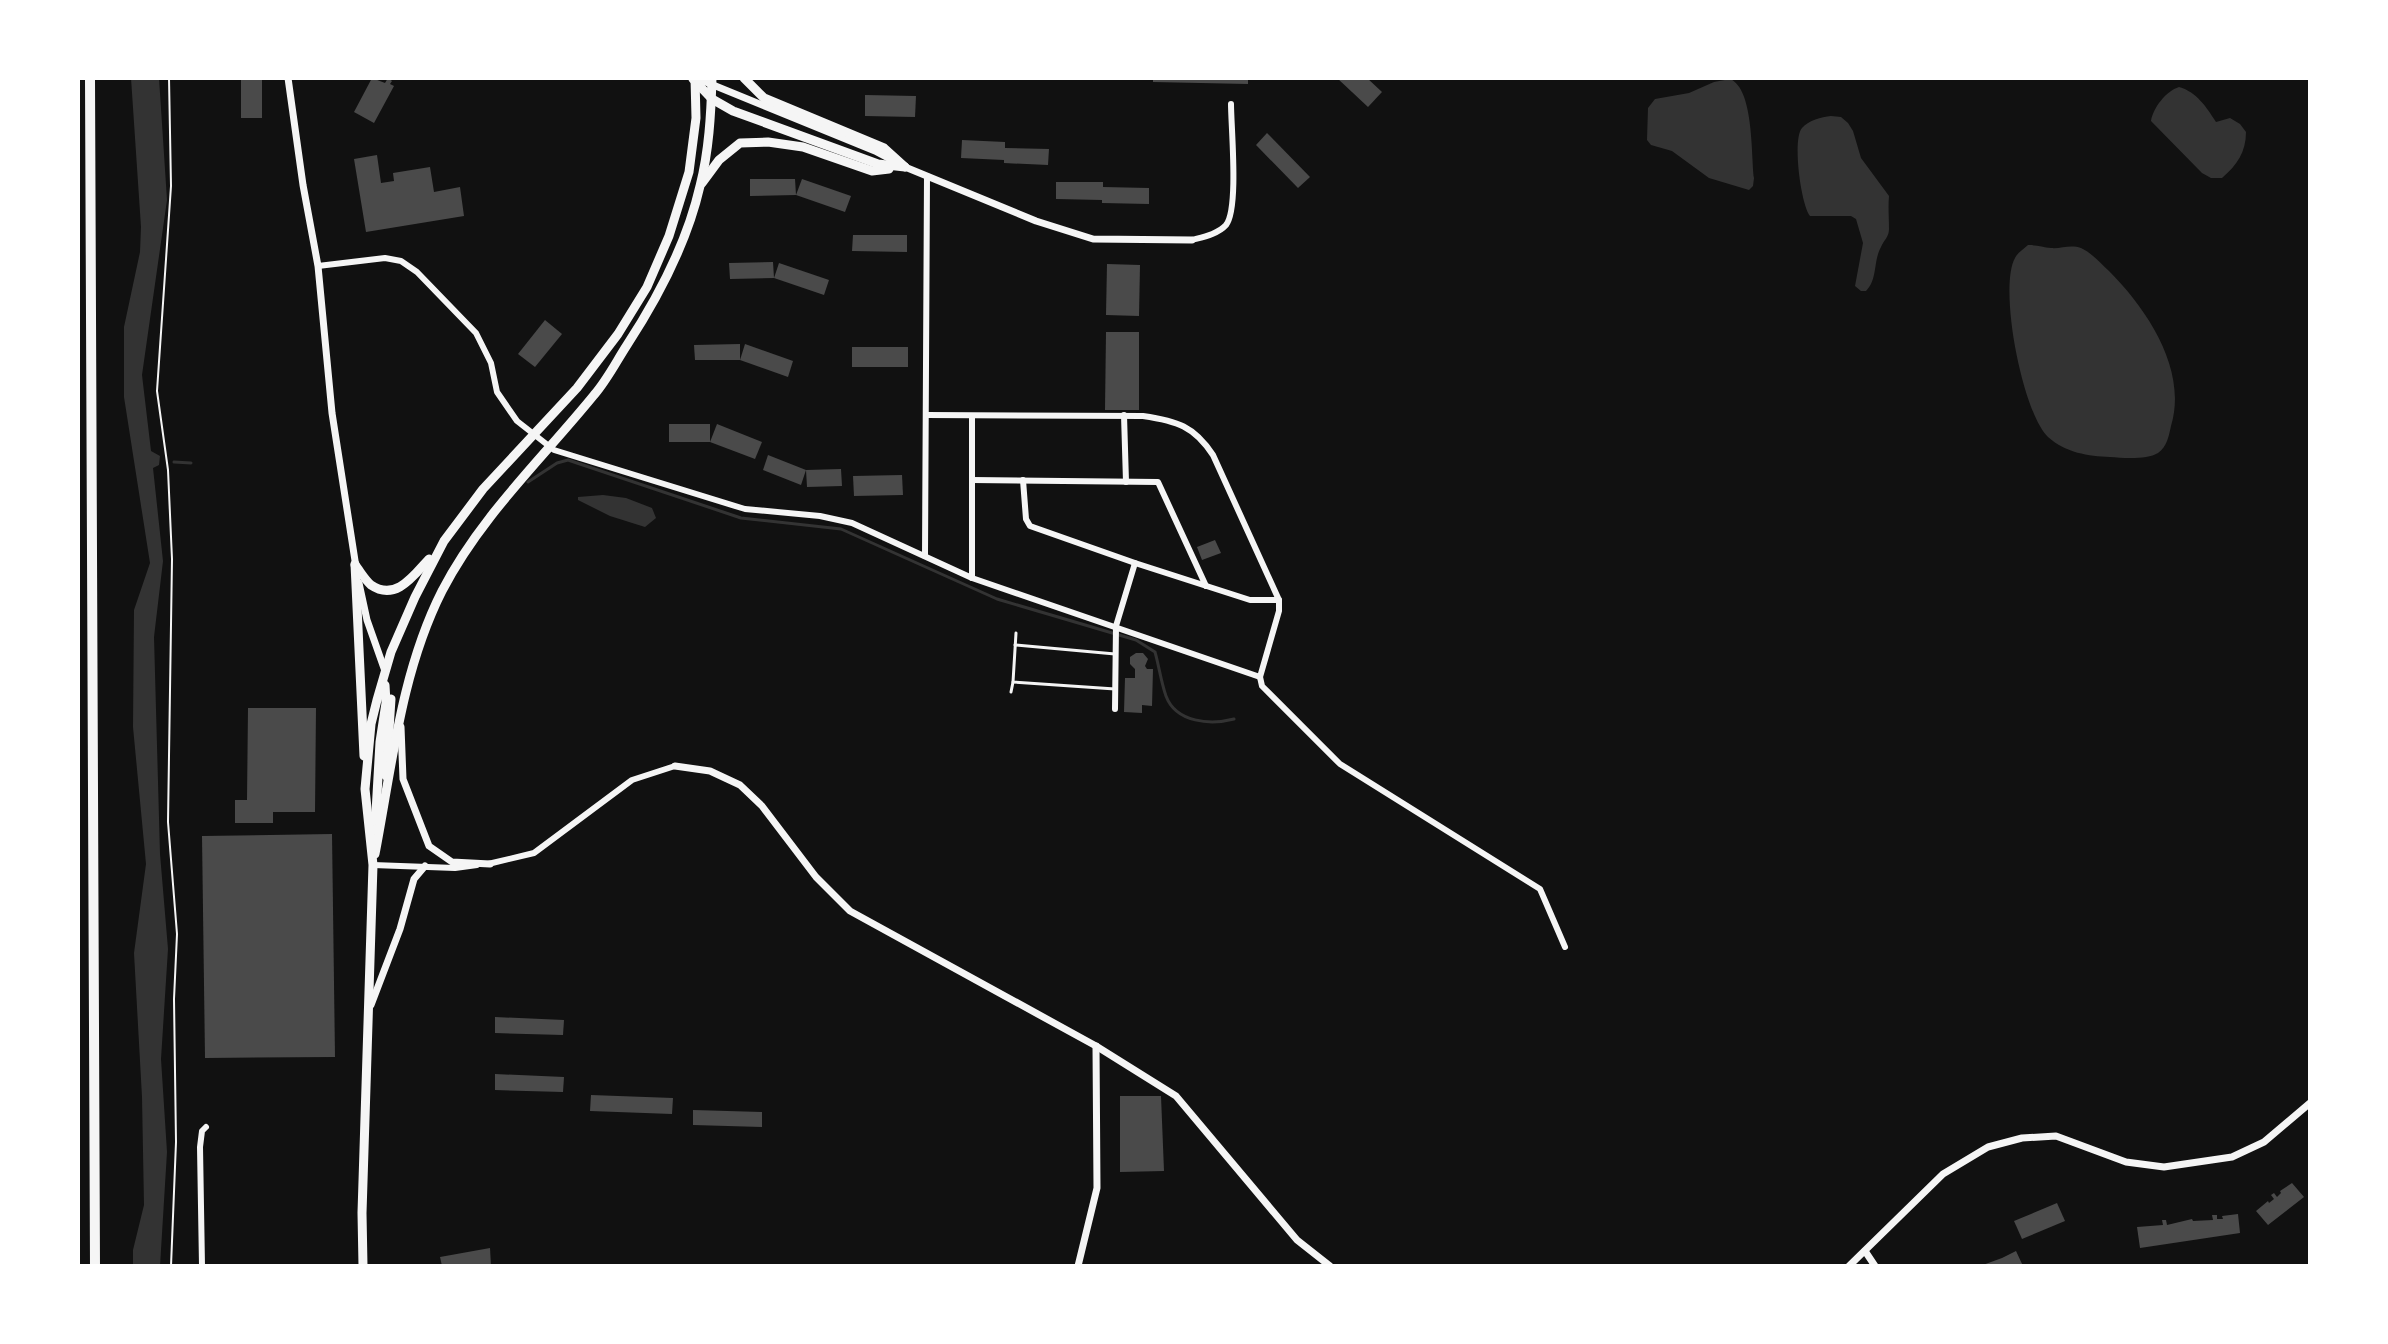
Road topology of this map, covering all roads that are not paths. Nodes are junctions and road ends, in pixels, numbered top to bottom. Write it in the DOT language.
graph roads {
  1 [pos="90,78"];
  2 [pos="288,78"];
  3 [pos="694,78"];
  4 [pos="744,78"];
  5 [pos="712,81"];
  6 [pos="1231,104"];
  7 [pos="693,140"];
  8 [pos="905,167"];
  9 [pos="927,176"];
  10 [pos="700,186"];
  11 [pos="696,202"];
  12 [pos="1192,240"];
  13 [pos="318,266"];
  14 [pos="927,415"];
  15 [pos="1124,415"];
  16 [pos="972,416"];
  17 [pos="972,480"];
  18 [pos="1023,480"];
  19 [pos="1126,482"];
  20 [pos="444,541"];
  21 [pos="925,556"];
  22 [pos="1135,563"];
  23 [pos="355,564"];
  24 [pos="972,578"];
  25 [pos="1206,586"];
  26 [pos="1279,600"];
  27 [pos="1116,626"];
  28 [pos="1016,633"];
  29 [pos="1015,645"];
  30 [pos="1115,654"];
  31 [pos="385,672"];
  32 [pos="1260,677"];
  33 [pos="1013,682"];
  34 [pos="1115,689"];
  35 [pos="1011,692"];
  36 [pos="1115,709"];
  37 [pos="401,719"];
  38 [pos="675,766"];
  39 [pos="365,789"];
  40 [pos="385,804"];
  41 [pos="490,864"];
  42 [pos="373,865"];
  43 [pos="425,866"];
  44 [pos="1565,947"];
  45 [pos="368,1011"];
  46 [pos="1096,1046"];
  47 [pos="2310,1103"];
  48 [pos="206,1127"];
  49 [pos="1865,1251"];
  50 [pos="95,1266"];
  51 [pos="202,1266"];
  52 [pos="363,1266"];
  53 [pos="1078,1266"];
  54 [pos="1330,1266"];
  55 [pos="1849,1266"];
  56 [pos="1875,1266"];
  1 -- 50 [label="highway"];
  2 -- 13 [label="street"];
  3 -- 5 [label="street"];
  3 -- 7 [label="main road"];
  3 -- 8 [label="main road"];
  4 -- 8 [label="main road"];
  5 -- 8 [label="street"];
  5 -- 10 [label="main road"];
  6 -- 12 [label="street"];
  7 -- 11 [label="main road"];
  7 -- 20 [label="main road"];
  8 -- 9 [label="street"];
  8 -- 10 [label="main road"];
  9 -- 12 [label="street"];
  9 -- 14 [label="street"];
  10 -- 11 [label="main road"];
  11 -- 37 [label="main road"];
  13 -- 21 [label="street"];
  13 -- 23 [label="street"];
  14 -- 16 [label="street"];
  14 -- 21 [label="street"];
  15 -- 16 [label="street"];
  15 -- 19 [label="street"];
  15 -- 26 [label="street"];
  16 -- 17 [label="street"];
  17 -- 18 [label="street"];
  17 -- 24 [label="street"];
  18 -- 19 [label="street"];
  18 -- 22 [label="street"];
  19 -- 25 [label="street"];
  20 -- 23 [label="main road"];
  20 -- 31 [label="main road"];
  21 -- 24 [label="street"];
  22 -- 25 [label="street"];
  22 -- 27 [label="street"];
  23 -- 31 [label="street"];
  23 -- 39 [label="main road"];
  24 -- 27 [label="street"];
  25 -- 26 [label="street"];
  26 -- 32 [label="street"];
  27 -- 30 [label="street"];
  27 -- 32 [label="street"];
  28 -- 29 [label="lane"];
  29 -- 30 [label="lane"];
  29 -- 33 [label="lane"];
  30 -- 34 [label="street"];
  31 -- 39 [label="main road"];
  31 -- 40 [label="main road"];
  31 -- 42 [label="main road"];
  32 -- 44 [label="street"];
  33 -- 34 [label="lane"];
  33 -- 35 [label="lane"];
  34 -- 36 [label="street"];
  37 -- 40 [label="main road"];
  37 -- 41 [label="street"];
  38 -- 41 [label="street"];
  38 -- 46 [label="street"];
  39 -- 42 [label="main road"];
  40 -- 42 [label="main road"];
  41 -- 43 [label="street"];
  42 -- 43 [label="street"];
  42 -- 45 [label="main road"];
  43 -- 45 [label="street"];
  45 -- 52 [label="main road"];
  46 -- 53 [label="street"];
  46 -- 54 [label="street"];
  47 -- 49 [label="street"];
  48 -- 51 [label="street"];
  49 -- 55 [label="street"];
  49 -- 56 [label="street"];
}
